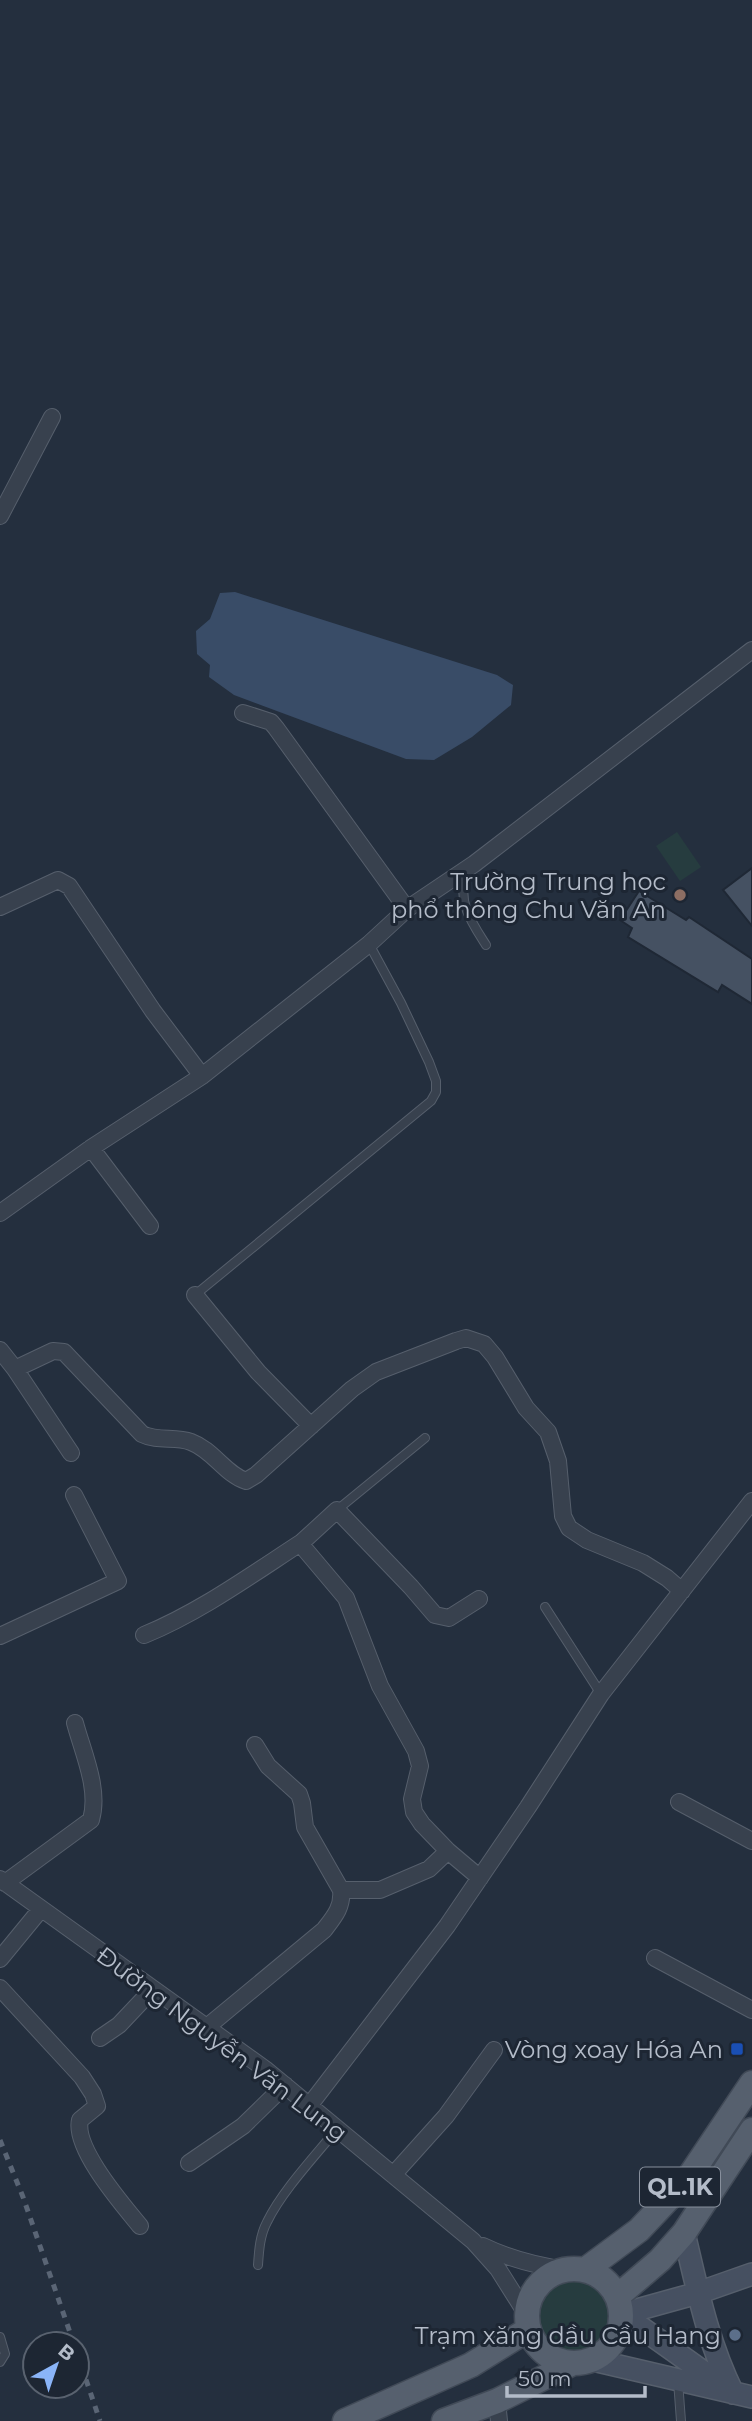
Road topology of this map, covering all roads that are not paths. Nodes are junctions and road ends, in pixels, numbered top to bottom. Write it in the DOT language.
graph roads {
  1 [pos="52,417"];
  2 [pos="0,516"];
  3 [pos="752,650"];
  4 [pos="243,713"];
  5 [pos="474,864"];
  6 [pos="0,907"];
  7 [pos="407,909"];
  8 [pos="369,944"];
  9 [pos="486,945"];
  10 [pos="202,1076"];
  11 [pos="91,1148"];
  12 [pos="0,1213"];
  13 [pos="150,1226"];
  14 [pos="195,1295"];
  15 [pos="0,1350"];
  16 [pos="15,1369"];
  17 [pos="311,1426"];
  18 [pos="425,1438"];
  19 [pos="71,1454"];
  20 [pos="74,1495"];
  21 [pos="752,1501"];
  22 [pos="337,1510"];
  23 [pos="302,1542"];
  24 [pos="682,1591"];
  25 [pos="479,1599"];
  26 [pos="545,1607"];
  27 [pos="144,1635"];
  28 [pos="0,1636"];
  29 [pos="601,1694"];
  30 [pos="75,1723"];
  31 [pos="255,1745"];
  32 [pos="679,1802"];
  33 [pos="752,1840"];
  34 [pos="449,1852"];
  35 [pos="480,1878"];
  36 [pos="2,1881"];
  37 [pos="341,1890"];
  38 [pos="41,1909"];
  39 [pos="655,1958"];
  40 [pos="0,1959"];
  41 [pos="0,1988"];
  42 [pos="153,1989"];
  43 [pos="752,2010"];
  44 [pos="207,2027"];
  45 [pos="100,2038"];
  46 [pos="494,2050"];
  47 [pos="752,2083"];
  48 [pos="285,2085"];
  49 [pos="309,2106"];
  50 [pos="337,2129"];
  51 [pos="752,2130"];
  52 [pos="189,2163"];
  53 [pos="393,2175"];
  54 [pos="141,2226"];
  55 [pos="684,2233"];
  56 [pos="473,2241"];
  57 [pos="258,2265"];
  58 [pos="576,2270"];
  59 [pos="752,2274"];
  60 [pos="698,2293"];
  61 [pos="620,2305"];
  62 [pos="528,2322"];
  63 [pos="0,2337"];
  64 [pos="0,2362"];
  65 [pos="582,2362"];
  66 [pos="678,2381"];
  67 [pos="743,2395"];
  68 [pos="498,2411"];
  69 [pos="345,2421"];
  70 [pos="444,2421"];
  71 [pos="681,2421"];
  1 -- 2 [label="street"];
  3 -- 5 [label="street"];
  4 -- 7 [label="street"];
  5 -- 7 [label="street"];
  5 -- 9 [label="lane"];
  6 -- 10 [label="street"];
  7 -- 8 [label="street"];
  8 -- 10 [label="street"];
  8 -- 14 [label="lane"];
  10 -- 11 [label="street"];
  11 -- 12 [label="street"];
  11 -- 13 [label="street"];
  14 -- 17 [label="street"];
  15 -- 16 [label="street"];
  16 -- 17 [label="street"];
  16 -- 19 [label="street"];
  17 -- 24 [label="street"];
  18 -- 22 [label="lane"];
  20 -- 28 [label="street"];
  21 -- 24 [label="street"];
  22 -- 23 [label="street"];
  22 -- 25 [label="street"];
  23 -- 27 [label="street"];
  23 -- 34 [label="street"];
  24 -- 29 [label="street"];
  26 -- 29 [label="lane"];
  29 -- 35 [label="street"];
  30 -- 36 [label="street"];
  31 -- 37 [label="street"];
  32 -- 33 [label="street"];
  34 -- 35 [label="street"];
  34 -- 37 [label="street"];
  35 -- 49 [label="street"];
  36 -- 38 [label="street, Đường Nguyễn Văn Lung"];
  37 -- 44 [label="street"];
  38 -- 40 [label="street"];
  38 -- 42 [label="street, Đường Nguyễn Văn Lung"];
  39 -- 43 [label="street"];
  41 -- 54 [label="street"];
  42 -- 44 [label="street, Đường Nguyễn Văn Lung"];
  42 -- 45 [label="street"];
  44 -- 48 [label="street, Đường Nguyễn Văn Lung"];
  46 -- 53 [label="street"];
  47 -- 58 [label="main road, QL.1K"];
  48 -- 49 [label="street, Đường Nguyễn Văn Lung"];
  48 -- 52 [label="street"];
  49 -- 50 [label="street, Đường Nguyễn Văn Lung"];
  50 -- 53 [label="street, Đường Nguyễn Văn Lung"];
  50 -- 57 [label="lane"];
  51 -- 55 [label="main road, QL.1K"];
  53 -- 56 [label="street, Đường Nguyễn Văn Lung"];
  55 -- 60 [label="street"];
  55 -- 61 [label="main road, QL.1K"];
  56 -- 58 [label="street, Đường Nguyễn Văn Lung"];
  56 -- 62 [label="street, Đường Nguyễn Văn Lung"];
  58 -- 61 [label="main road"];
  58 -- 62 [label="main road"];
  59 -- 60 [label="street"];
  60 -- 61 [label="street"];
  60 -- 67 [label="street"];
  61 -- 65 [label="main road"];
  61 -- 67 [label="street"];
  62 -- 65 [label="main road"];
  62 -- 69 [label="main road"];
  63 -- 64 [label="lane"];
  65 -- 66 [label="street"];
  65 -- 68 [label="main road"];
  66 -- 67 [label="street"];
  66 -- 71 [label="lane"];
  68 -- 70 [label="main road"];
}
